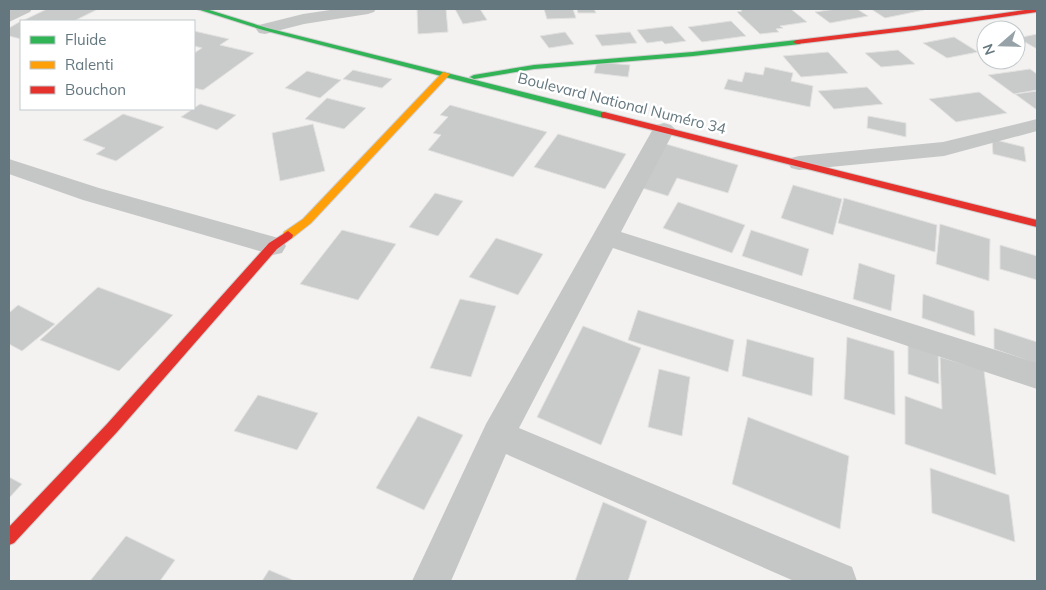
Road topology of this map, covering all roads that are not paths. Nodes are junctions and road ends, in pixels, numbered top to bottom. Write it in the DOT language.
graph roads {
  1 [pos="24,9"];
  2 [pos="200,9"];
  3 [pos="368,9"];
  4 [pos="1037,10"];
  5 [pos="9,16"];
  6 [pos="265,30"];
  7 [pos="446,74"];
  8 [pos="466,79"];
  9 [pos="1037,125"];
  10 [pos="664,129"];
  11 [pos="799,163"];
  12 [pos="9,166"];
  13 [pos="1037,224"];
  14 [pos="607,237"];
  15 [pos="273,246"];
  16 [pos="1037,376"];
  17 [pos="498,435"];
  18 [pos="9,538"];
  19 [pos="431,581"];
  20 [pos="838,581"];
  1 -- 5 [label="street"];
  2 -- 6 [label="street, Boulevard National Numéro 34"];
  3 -- 6 [label="street"];
  4 -- 8 [label="street"];
  6 -- 7 [label="street, Boulevard National Numéro 34"];
  7 -- 8 [label="street, Boulevard National Numéro 34"];
  7 -- 15 [label="street"];
  8 -- 10 [label="street, Boulevard National Numéro 34"];
  9 -- 11 [label="street"];
  10 -- 11 [label="street, Boulevard National Numéro 34"];
  10 -- 14 [label="street"];
  11 -- 13 [label="street, Boulevard National Numéro 34"];
  12 -- 15 [label="street"];
  14 -- 16 [label="street"];
  14 -- 17 [label="street"];
  15 -- 18 [label="street"];
  17 -- 19 [label="street"];
  17 -- 20 [label="street"];
}
